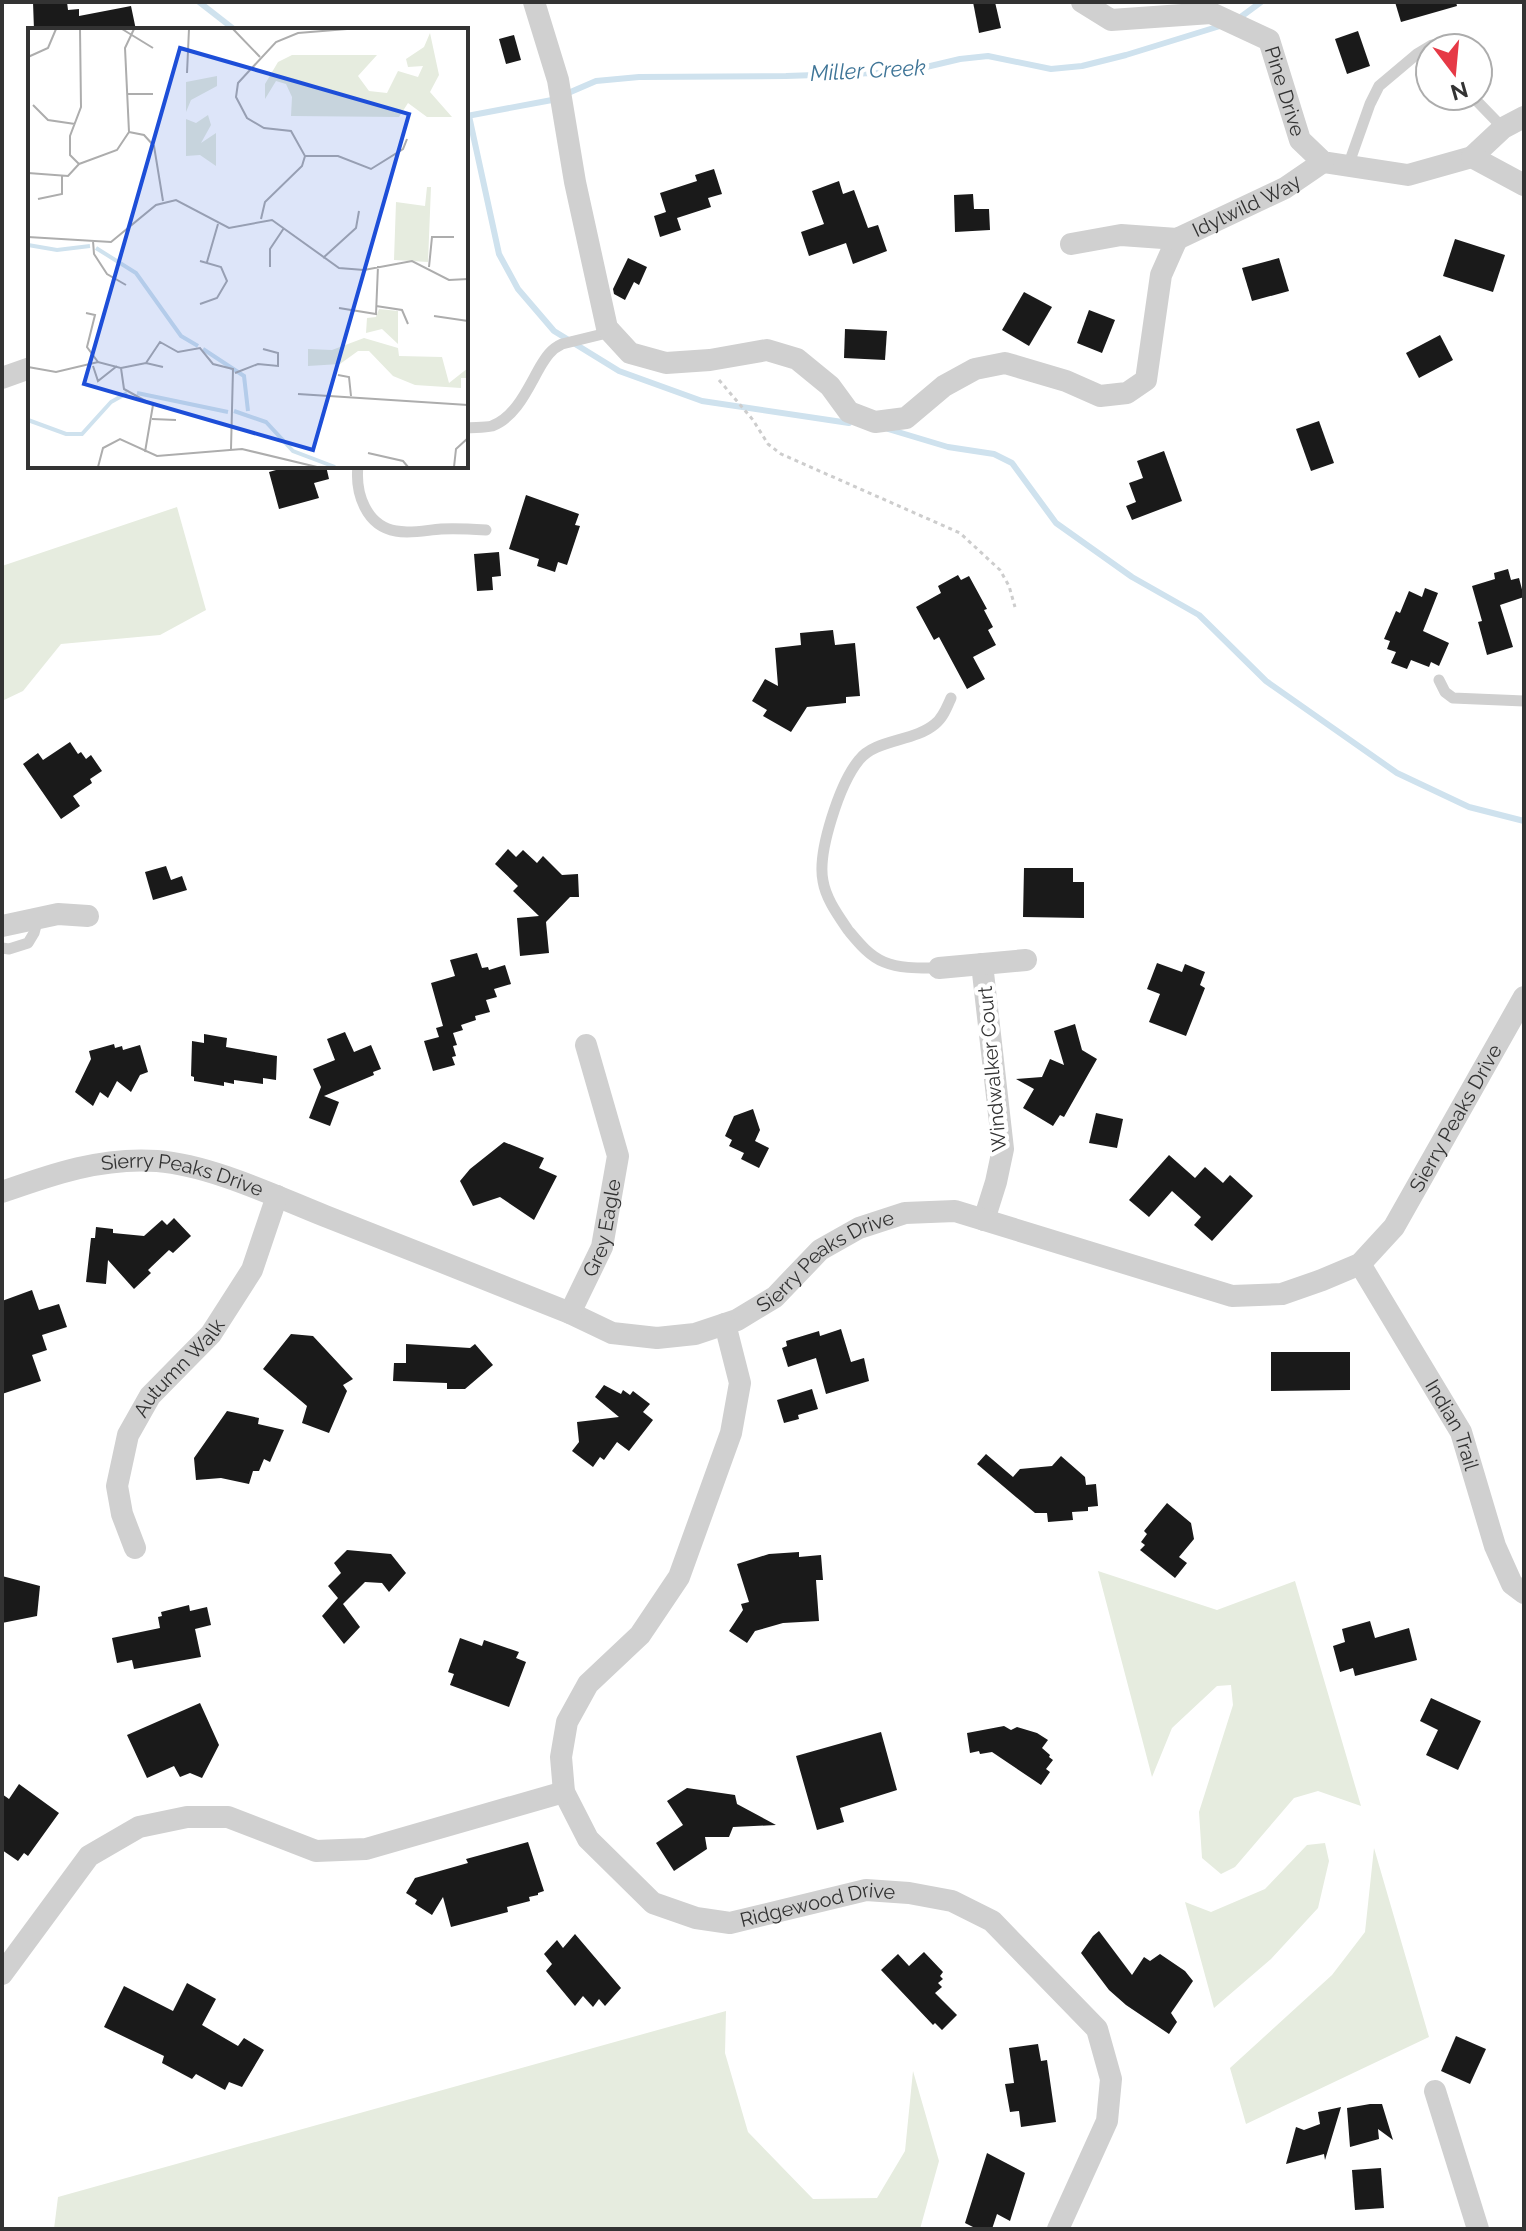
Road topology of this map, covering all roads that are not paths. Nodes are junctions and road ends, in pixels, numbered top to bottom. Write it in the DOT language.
graph roads {
  1 [pos="534,2"];
  2 [pos="1082,2"];
  3 [pos="1414,59"];
  4 [pos="1488,112"];
  5 [pos="1524,117"];
  6 [pos="1503,128"];
  7 [pos="1472,157"];
  8 [pos="1323,162"];
  9 [pos="1348,166"];
  10 [pos="1524,185"];
  11 [pos="1177,239"];
  12 [pos="1071,244"];
  13 [pos="612,332"];
  14 [pos="28,369"];
  15 [pos="2,378"];
  16 [pos="468,428"];
  17 [pos="358,468"];
  18 [pos="486,530"];
  19 [pos="1439,680"];
  20 [pos="951,698"];
  21 [pos="1524,701"];
  22 [pos="88,916"];
  23 [pos="38,918"];
  24 [pos="2,926"];
  25 [pos="2,948"];
  26 [pos="1026,960"];
  27 [pos="982,964"];
  28 [pos="939,968"];
  29 [pos="1524,997"];
  30 [pos="586,1045"];
  31 [pos="2,1192"];
  32 [pos="277,1196"];
  33 [pos="984,1220"];
  34 [pos="1360,1264"];
  35 [pos="570,1313"];
  36 [pos="725,1324"];
  37 [pos="135,1548"];
  38 [pos="1524,1593"];
  39 [pos="564,1792"];
  40 [pos="2,1974"];
  41 [pos="1435,2091"];
  42 [pos="1058,2229"];
  43 [pos="1478,2229"];
  1 -- 13 [label="street"];
  2 -- 8 [label="street, Pine Drive"];
  3 -- 9 [label="lane"];
  4 -- 6 [label="lane"];
  5 -- 6 [label="street"];
  6 -- 7 [label="street"];
  7 -- 9 [label="street"];
  7 -- 10 [label="street"];
  8 -- 9 [label="street"];
  8 -- 11 [label="street, Idylwild Way"];
  11 -- 12 [label="street, Idylwild Way"];
  11 -- 13 [label="street"];
  13 -- 16 [label="lane"];
  14 -- 15 [label="street"];
  17 -- 18 [label="lane"];
  19 -- 21 [label="lane"];
  20 -- 28 [label="lane"];
  22 -- 23 [label="street"];
  23 -- 24 [label="street"];
  23 -- 25 [label="lane"];
  26 -- 27 [label="street"];
  27 -- 28 [label="street"];
  27 -- 33 [label="street, Windwalker Court"];
  29 -- 34 [label="street, Sierry Peaks Drive"];
  30 -- 35 [label="street, Grey Eagle"];
  31 -- 32 [label="street, Sierry Peaks Drive"];
  32 -- 35 [label="street, Sierry Peaks Drive"];
  32 -- 37 [label="street, Autumn Walk"];
  33 -- 34 [label="street, Sierry Peaks Drive"];
  33 -- 36 [label="street, Sierry Peaks Drive"];
  34 -- 38 [label="street, Indian Trail"];
  35 -- 36 [label="street, Sierry Peaks Drive"];
  36 -- 39 [label="street, Ridgewood Drive"];
  39 -- 40 [label="street"];
  39 -- 42 [label="street, Ridgewood Drive"];
  41 -- 43 [label="street"];
}
